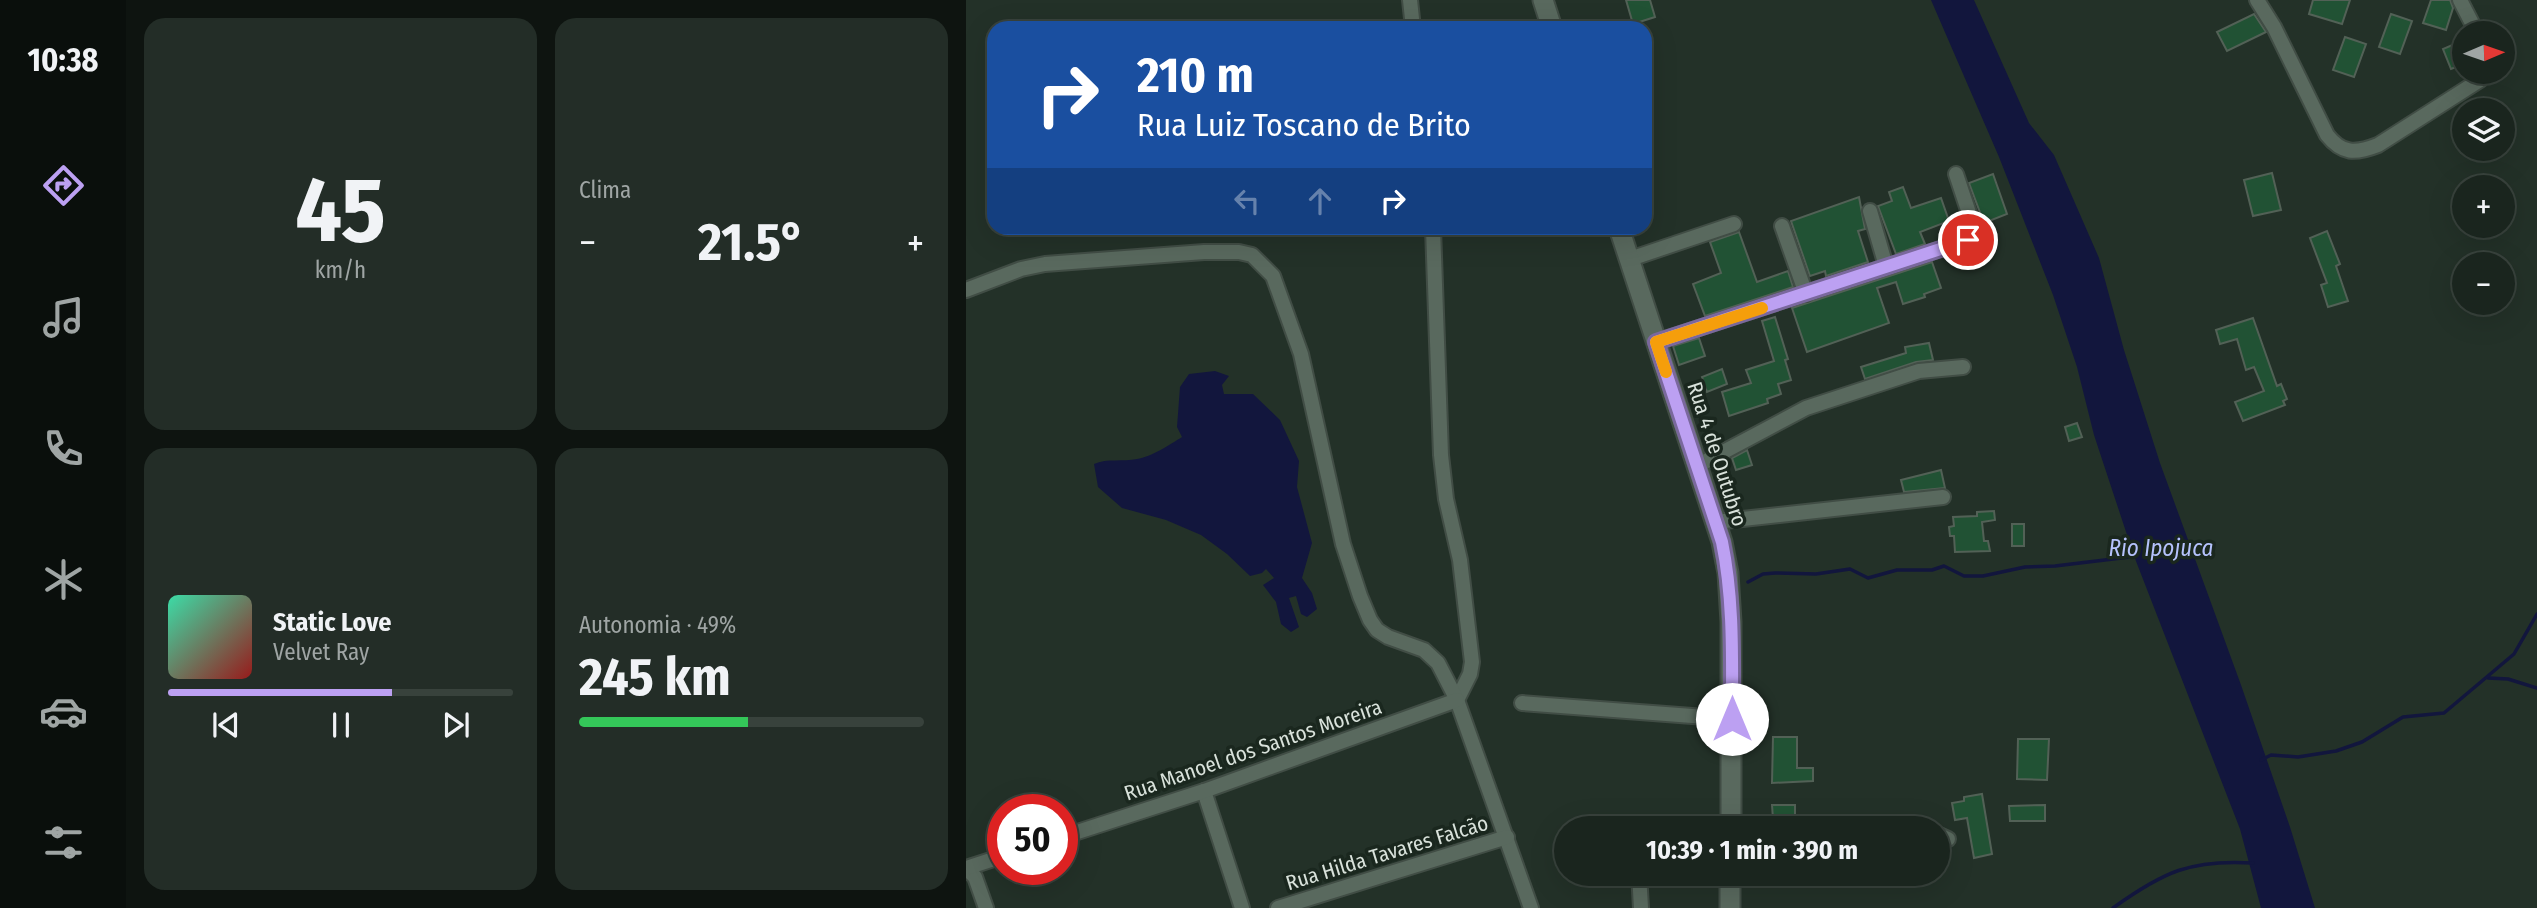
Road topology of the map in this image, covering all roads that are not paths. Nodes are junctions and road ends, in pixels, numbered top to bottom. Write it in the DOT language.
graph roads {
  1 [pos="1410,0"];
  2 [pos="1542,0"];
  3 [pos="2257,0"];
  4 [pos="2460,0"];
  5 [pos="1412,21"];
  6 [pos="1550,21"];
  7 [pos="2471,21"];
  8 [pos="2474,84"];
  9 [pos="1956,174"];
  10 [pos="1870,211"];
  11 [pos="1734,224"];
  12 [pos="1782,226"];
  13 [pos="1433,235"];
  14 [pos="1621,235"];
  15 [pos="1630,259"];
  16 [pos="1886,266"];
  17 [pos="966,290"];
  18 [pos="1806,294"];
  19 [pos="1656,342"];
  20 [pos="1963,367"];
  21 [pos="1697,466"];
  22 [pos="1943,497"];
  23 [pos="1716,522"];
  24 [pos="1457,700"];
  25 [pos="1521,703"];
  26 [pos="1732,719"];
  27 [pos="1204,791"];
  28 [pos="1731,816"];
  29 [pos="1078,832"];
  30 [pos="1507,838"];
  31 [pos="987,861"];
  32 [pos="966,868"];
  33 [pos="1640,886"];
  34 [pos="1730,886"];
  35 [pos="986,908"];
  36 [pos="1242,908"];
  37 [pos="1279,908"];
  38 [pos="1531,908"];
  39 [pos="1641,908"];
  40 [pos="1730,908"];
  1 -- 5 [label="street"];
  2 -- 6 [label="main road"];
  3 -- 8 [label="street"];
  4 -- 7 [label="street"];
  9 -- 16 [label="street"];
  10 -- 16 [label="street"];
  11 -- 15 [label="street"];
  12 -- 18 [label="street"];
  13 -- 24 [label="street"];
  14 -- 15 [label="main road, Rua 4 de Outubro"];
  15 -- 19 [label="main road, Rua 4 de Outubro"];
  16 -- 18 [label="street"];
  17 -- 24 [label="street"];
  18 -- 19 [label="street"];
  19 -- 21 [label="main road, Rua 4 de Outubro"];
  20 -- 21 [label="street"];
  21 -- 23 [label="main road, Rua 4 de Outubro"];
  22 -- 23 [label="street"];
  23 -- 26 [label="main road, Rua 4 de Outubro"];
  24 -- 27 [label="street, Rua Manoel dos Santos Moreira"];
  24 -- 30 [label="street"];
  25 -- 26 [label="street"];
  26 -- 28 [label="main road, Rua 4 de Outubro"];
  27 -- 29 [label="street, Rua Manoel dos Santos Moreira"];
  27 -- 36 [label="street"];
  30 -- 37 [label="street, Rua Hilda Tavares Falcão"];
  30 -- 38 [label="street"];
  31 -- 32 [label="street"];
  32 -- 35 [label="street"];
  33 -- 39 [label="street"];
  34 -- 40 [label="main road"];
}
